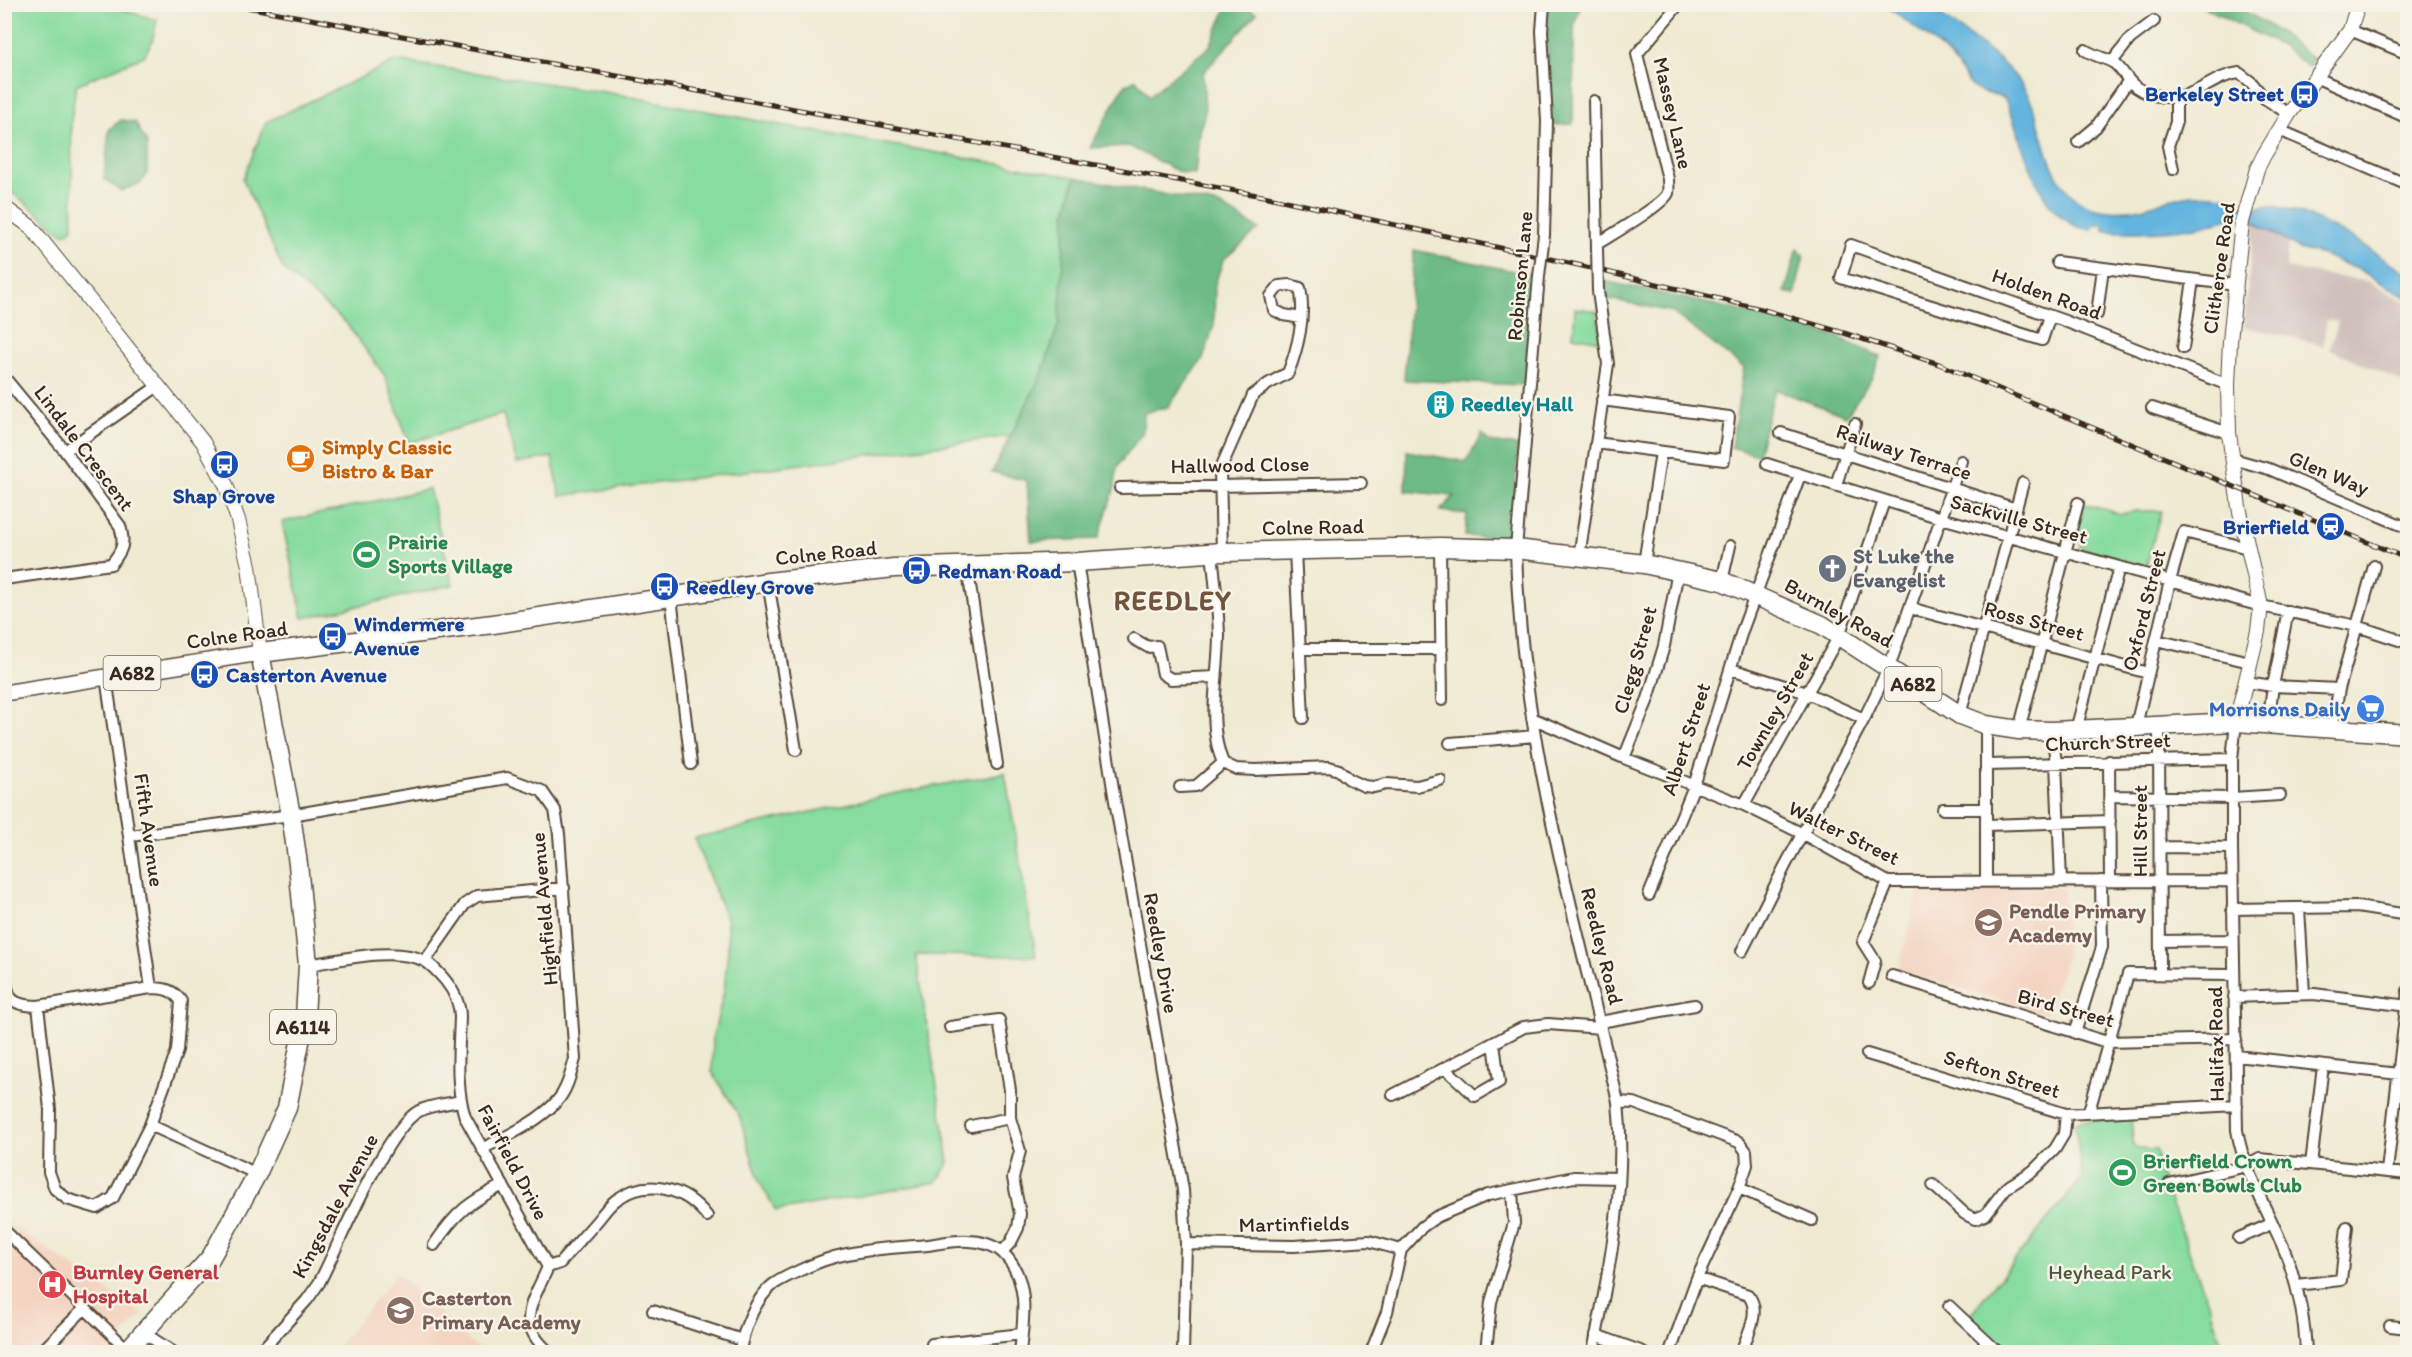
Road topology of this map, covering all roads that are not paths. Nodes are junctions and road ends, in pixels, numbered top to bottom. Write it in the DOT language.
graph roads {
  1 [pos="1544,4"];
  2 [pos="1679,4"];
  3 [pos="2358,4"];
  4 [pos="2154,21"];
  5 [pos="2350,30"];
  6 [pos="2085,50"];
  7 [pos="2408,54"];
  8 [pos="2112,62"];
  9 [pos="2314,77"];
  10 [pos="2129,80"];
  11 [pos="2176,98"];
  12 [pos="1594,101"];
  13 [pos="2289,114"];
  14 [pos="2408,118"];
  15 [pos="2279,130"];
  16 [pos="2078,142"];
  17 [pos="2173,169"];
  18 [pos="2408,185"];
  19 [pos="4,207"];
  20 [pos="1597,246"];
  21 [pos="2057,262"];
  22 [pos="2103,268"];
  23 [pos="2193,280"];
  24 [pos="2236,285"];
  25 [pos="2097,314"];
  26 [pos="2050,316"];
  27 [pos="1301,318"];
  28 [pos="2183,348"];
  29 [pos="4,376"];
  30 [pos="2228,385"];
  31 [pos="158,386"];
  32 [pos="1602,400"];
  33 [pos="2152,408"];
  34 [pos="1855,424"];
  35 [pos="1781,433"];
  36 [pos="2229,433"];
  37 [pos="1596,443"];
  38 [pos="65,451"];
  39 [pos="1661,452"];
  40 [pos="1847,454"];
  41 [pos="2233,459"];
  42 [pos="1960,461"];
  43 [pos="1767,464"];
  44 [pos="1800,475"];
  45 [pos="1361,483"];
  46 [pos="2023,483"];
  47 [pos="1220,485"];
  48 [pos="1836,485"];
  49 [pos="1120,488"];
  50 [pos="1951,488"];
  51 [pos="1884,501"];
  52 [pos="2078,503"];
  53 [pos="2016,509"];
  54 [pos="1941,518"];
  55 [pos="2408,528"];
  56 [pos="2008,536"];
  57 [pos="1730,546"];
  58 [pos="1440,547"];
  59 [pos="2248,548"];
  60 [pos="1516,549"];
  61 [pos="1295,550"];
  62 [pos="1217,552"];
  63 [pos="2065,552"];
  64 [pos="1579,557"];
  65 [pos="1077,562"];
  66 [pos="1644,564"];
  67 [pos="967,565"];
  68 [pos="2374,566"];
  69 [pos="2119,567"];
  70 [pos="1678,571"];
  71 [pos="4,579"];
  72 [pos="2170,580"];
  73 [pos="1722,581"];
  74 [pos="768,582"];
  75 [pos="1755,594"];
  76 [pos="671,597"];
  77 [pos="2261,606"];
  78 [pos="1910,608"];
  79 [pos="2288,611"];
  80 [pos="2357,626"];
  81 [pos="1983,628"];
  82 [pos="1839,636"];
  83 [pos="1134,639"];
  84 [pos="2156,639"];
  85 [pos="2408,643"];
  86 [pos="2042,644"];
  87 [pos="1301,649"];
  88 [pos="1442,649"];
  89 [pos="260,653"];
  90 [pos="2095,658"];
  91 [pos="2250,662"];
  92 [pos="1889,667"];
  93 [pos="1731,669"];
  94 [pos="2148,673"];
  95 [pos="1216,676"];
  96 [pos="106,677"];
  97 [pos="2246,682"];
  98 [pos="2273,686"];
  99 [pos="2339,689"];
  100 [pos="4,693"];
  101 [pos="1807,693"];
  102 [pos="1442,700"];
  103 [pos="1960,715"];
  104 [pos="1303,718"];
  105 [pos="1532,718"];
  106 [pos="1864,719"];
  107 [pos="2236,722"];
  108 [pos="2268,723"];
  109 [pos="2159,724"];
  110 [pos="1986,725"];
  111 [pos="2136,726"];
  112 [pos="2332,729"];
  113 [pos="2019,730"];
  114 [pos="2076,730"];
  115 [pos="2052,731"];
  116 [pos="2408,734"];
  117 [pos="1535,736"];
  118 [pos="1450,743"];
  119 [pos="796,750"];
  120 [pos="1624,758"];
  121 [pos="2160,759"];
  122 [pos="2232,759"];
  123 [pos="2109,761"];
  124 [pos="1223,763"];
  125 [pos="2056,763"];
  126 [pos="691,764"];
  127 [pos="997,764"];
  128 [pos="1986,765"];
  129 [pos="1440,780"];
  130 [pos="1694,786"];
  131 [pos="1180,787"];
  132 [pos="2280,795"];
  133 [pos="2110,796"];
  134 [pos="2160,796"];
  135 [pos="2232,798"];
  136 [pos="1744,805"];
  137 [pos="1943,809"];
  138 [pos="1986,809"];
  139 [pos="291,815"];
  140 [pos="2110,821"];
  141 [pos="2059,823"];
  142 [pos="1986,825"];
  143 [pos="1803,834"];
  144 [pos="130,836"];
  145 [pos="2160,847"];
  146 [pos="2232,848"];
  147 [pos="2232,880"];
  148 [pos="1986,881"];
  149 [pos="2061,881"];
  150 [pos="2106,881"];
  151 [pos="2160,881"];
  152 [pos="1888,882"];
  153 [pos="564,888"];
  154 [pos="1649,895"];
  155 [pos="2299,908"];
  156 [pos="2232,909"];
  157 [pos="2408,915"];
  158 [pos="2233,940"];
  159 [pos="2160,941"];
  160 [pos="1742,951"];
  161 [pos="425,961"];
  162 [pos="308,965"];
  163 [pos="4,970"];
  164 [pos="2160,974"];
  165 [pos="2233,975"];
  166 [pos="1892,976"];
  167 [pos="1869,983"];
  168 [pos="152,988"];
  169 [pos="2408,991"];
  170 [pos="2304,994"];
  171 [pos="2234,997"];
  172 [pos="1695,1005"];
  173 [pos="38,1006"];
  174 [pos="2407,1006"];
  175 [pos="1601,1025"];
  176 [pos="950,1027"];
  177 [pos="2075,1033"];
  178 [pos="2236,1039"];
  179 [pos="2107,1042"];
  180 [pos="1494,1043"];
  181 [pos="1867,1054"];
  182 [pos="2236,1056"];
  183 [pos="2323,1066"];
  184 [pos="1445,1068"];
  185 [pos="2403,1074"];
  186 [pos="1393,1095"];
  187 [pos="460,1101"];
  188 [pos="1618,1102"];
  189 [pos="2237,1105"];
  190 [pos="2089,1111"];
  191 [pos="2066,1114"];
  192 [pos="1010,1119"];
  193 [pos="150,1125"];
  194 [pos="971,1126"];
  195 [pos="482,1149"];
  196 [pos="2311,1164"];
  197 [pos="2247,1166"];
  198 [pos="2386,1171"];
  199 [pos="257,1174"];
  200 [pos="2408,1174"];
  201 [pos="1619,1178"];
  202 [pos="2169,1184"];
  203 [pos="503,1185"];
  204 [pos="1933,1185"];
  205 [pos="1739,1188"];
  206 [pos="1512,1190"];
  207 [pos="707,1216"];
  208 [pos="1812,1220"];
  209 [pos="2271,1224"];
  210 [pos="2348,1227"];
  211 [pos="4,1230"];
  212 [pos="2240,1238"];
  213 [pos="1186,1244"];
  214 [pos="434,1245"];
  215 [pos="1401,1250"];
  216 [pos="1002,1252"];
  217 [pos="548,1267"];
  218 [pos="1697,1278"];
  219 [pos="2296,1285"];
  220 [pos="1948,1306"];
  221 [pos="85,1308"];
  222 [pos="652,1311"];
  223 [pos="2390,1326"];
  224 [pos="2408,1328"];
  225 [pos="144,1333"];
  226 [pos="1022,1334"];
  227 [pos="1596,1335"];
  228 [pos="742,1340"];
  229 [pos="932,1344"];
  230 [pos="127,1352"];
  231 [pos="41,1353"];
  232 [pos="173,1353"];
  233 [pos="260,1353"];
  234 [pos="549,1353"];
  235 [pos="740,1353"];
  236 [pos="1020,1353"];
  237 [pos="1183,1353"];
  238 [pos="1371,1353"];
  239 [pos="1486,1353"];
  240 [pos="1593,1353"];
  241 [pos="1643,1353"];
  242 [pos="1670,1353"];
  243 [pos="1741,1353"];
  244 [pos="1998,1353"];
  245 [pos="2306,1353"];
  1 -- 60 [label="street, Robinson Lane, bridge"];
  2 -- 20 [label="street, Massey Lane"];
  3 -- 5 [label="main road, Clitheroe Road"];
  4 -- 8 [label="street"];
  5 -- 7 [label="street"];
  5 -- 9 [label="main road, Clitheroe Road"];
  6 -- 8 [label="street"];
  8 -- 10 [label="street"];
  9 -- 13 [label="main road, Clitheroe Road"];
  9 -- 14 [label="street"];
  10 -- 11 [label="street"];
  10 -- 16 [label="street"];
  11 -- 13 [label="street"];
  11 -- 17 [label="street"];
  12 -- 20 [label="street"];
  13 -- 15 [label="main road, Clitheroe Road"];
  15 -- 18 [label="street"];
  15 -- 24 [label="main road, Clitheroe Road"];
  19 -- 31 [label="main road"];
  20 -- 32 [label="street, bridge"];
  21 -- 22 [label="street"];
  22 -- 23 [label="street"];
  22 -- 25 [label="street"];
  23 -- 24 [label="street"];
  23 -- 28 [label="street"];
  24 -- 30 [label="main road, Clitheroe Road"];
  26 -- 26 [label="street, Holden Road"];
  26 -- 30 [label="street, Holden Road"];
  27 -- 47 [label="street"];
  29 -- 38 [label="street, Lindale Crescent"];
  30 -- 36 [label="main road, Clitheroe Road"];
  31 -- 38 [label="street"];
  31 -- 89 [label="main road"];
  32 -- 37 [label="street"];
  32 -- 39 [label="street"];
  33 -- 36 [label="street"];
  34 -- 40 [label="street"];
  35 -- 40 [label="street, Railway Terrace"];
  36 -- 41 [label="main road, Clitheroe Road"];
  37 -- 39 [label="street"];
  37 -- 64 [label="street"];
  38 -- 71 [label="street, Lindale Crescent"];
  39 -- 66 [label="street"];
  40 -- 48 [label="street"];
  40 -- 50 [label="street, Railway Terrace"];
  41 -- 55 [label="street, Glen Way"];
  41 -- 59 [label="main road, Clitheroe Road"];
  42 -- 50 [label="street"];
  43 -- 44 [label="street, Sackville Street"];
  44 -- 48 [label="street, Sackville Street"];
  44 -- 75 [label="street, Albert Street"];
  45 -- 47 [label="street, Hallwood Close"];
  46 -- 53 [label="street"];
  47 -- 49 [label="street, Hallwood Close"];
  47 -- 62 [label="street"];
  48 -- 51 [label="street, Sackville Street"];
  50 -- 53 [label="street, Railway Terrace"];
  50 -- 54 [label="street"];
  51 -- 54 [label="street, Sackville Street"];
  51 -- 82 [label="street, Townley Street"];
  52 -- 63 [label="street"];
  53 -- 56 [label="street"];
  54 -- 56 [label="street, Sackville Street"];
  54 -- 78 [label="street"];
  56 -- 63 [label="street, Sackville Street"];
  56 -- 81 [label="street"];
  57 -- 73 [label="street"];
  58 -- 60 [label="highway, Colne Road / A682"];
  58 -- 61 [label="highway, Colne Road / A682"];
  58 -- 88 [label="street"];
  59 -- 72 [label="street, Oxford Street"];
  59 -- 77 [label="main road, Clitheroe Road"];
  60 -- 64 [label="highway, Burnley Road / A682"];
  60 -- 105 [label="street, Reedley Road"];
  61 -- 62 [label="highway, Colne Road / A682"];
  61 -- 87 [label="street"];
  62 -- 65 [label="highway, Colne Road / A682"];
  62 -- 95 [label="street"];
  63 -- 69 [label="street, Sackville Street"];
  63 -- 86 [label="street"];
  64 -- 66 [label="highway, Burnley Road / A682"];
  65 -- 67 [label="highway, Colne Road / A682"];
  65 -- 213 [label="street, Reedley Drive"];
  66 -- 70 [label="highway, Burnley Road / A682"];
  67 -- 74 [label="highway, Colne Road / A682"];
  67 -- 127 [label="street"];
  68 -- 80 [label="street"];
  69 -- 72 [label="street, Sackville Street"];
  69 -- 90 [label="street"];
  70 -- 73 [label="highway, Burnley Road / A682"];
  70 -- 120 [label="street, Clegg Street"];
  72 -- 77 [label="street, Sackville Street"];
  72 -- 84 [label="street, Oxford Street"];
  73 -- 75 [label="highway, Burnley Road / A682"];
  74 -- 76 [label="highway, Colne Road / A682"];
  74 -- 119 [label="street"];
  75 -- 82 [label="highway, Burnley Road / A682"];
  75 -- 93 [label="street, Albert Street"];
  76 -- 89 [label="highway, Colne Road / A682"];
  76 -- 126 [label="street"];
  77 -- 79 [label="street, Sackville Street"];
  77 -- 91 [label="main road"];
  78 -- 81 [label="street, Ross Street"];
  78 -- 92 [label="street"];
  79 -- 80 [label="street, Sackville Street"];
  79 -- 98 [label="street"];
  80 -- 85 [label="street, Sackville Street"];
  80 -- 99 [label="street"];
  81 -- 86 [label="street, Ross Street"];
  81 -- 103 [label="street"];
  82 -- 92 [label="highway, Burnley Road / A682"];
  82 -- 101 [label="street, Townley Street"];
  83 -- 95 [label="street"];
  84 -- 91 [label="street"];
  84 -- 94 [label="street, Oxford Street"];
  86 -- 90 [label="street, Ross Street"];
  86 -- 113 [label="street"];
  87 -- 88 [label="street"];
  87 -- 104 [label="street"];
  88 -- 102 [label="street"];
  89 -- 96 [label="main road, Colne Road / A682"];
  89 -- 139 [label="highway, A6114"];
  90 -- 94 [label="street, Ross Street"];
  90 -- 114 [label="street"];
  91 -- 97 [label="main road"];
  92 -- 103 [label="highway, Burnley Road / A682"];
  92 -- 106 [label="street"];
  93 -- 101 [label="street"];
  93 -- 130 [label="street, Albert Street"];
  94 -- 111 [label="street, Oxford Street"];
  95 -- 124 [label="street"];
  96 -- 100 [label="main road, Colne Road / A682"];
  96 -- 144 [label="street, Fifth Avenue"];
  97 -- 98 [label="street"];
  97 -- 107 [label="main road"];
  98 -- 99 [label="street"];
  98 -- 108 [label="street"];
  99 -- 112 [label="street"];
  101 -- 106 [label="street"];
  101 -- 136 [label="street, Townley Street"];
  103 -- 110 [label="highway, Burnley Road / A682"];
  105 -- 117 [label="street, Reedley Road"];
  105 -- 120 [label="street, Walter Street"];
  106 -- 143 [label="street"];
  107 -- 108 [label="highway, A682"];
  107 -- 109 [label="highway, Burnley Road / A682"];
  107 -- 122 [label="street, Halifax Road"];
  108 -- 112 [label="highway, A682"];
  109 -- 111 [label="highway, Burnley Road / A682"];
  109 -- 121 [label="street, Hill Street"];
  110 -- 113 [label="highway, Burnley Road / A682"];
  110 -- 128 [label="street"];
  111 -- 114 [label="highway, Burnley Road / A682"];
  112 -- 116 [label="highway, A682"];
  113 -- 115 [label="highway, Burnley Road / A682"];
  114 -- 115 [label="highway, Burnley Road / A682"];
  115 -- 125 [label="street"];
  117 -- 118 [label="street"];
  117 -- 175 [label="street, Reedley Road"];
  120 -- 130 [label="street, Walter Street"];
  121 -- 122 [label="street, Church Street"];
  121 -- 123 [label="street, Church Street"];
  121 -- 134 [label="street, Hill Street"];
  122 -- 135 [label="street, Halifax Road"];
  123 -- 125 [label="street, Church Street"];
  123 -- 133 [label="street"];
  124 -- 129 [label="street"];
  124 -- 131 [label="street"];
  125 -- 128 [label="street, Church Street"];
  125 -- 141 [label="street"];
  128 -- 138 [label="street"];
  130 -- 136 [label="street, Walter Street"];
  130 -- 154 [label="street, Albert Street"];
  132 -- 135 [label="street"];
  133 -- 134 [label="street"];
  133 -- 140 [label="street"];
  134 -- 135 [label="street"];
  134 -- 145 [label="street, Hill Street"];
  135 -- 146 [label="street, Halifax Road"];
  136 -- 143 [label="street, Walter Street"];
  137 -- 138 [label="street"];
  138 -- 142 [label="street"];
  139 -- 144 [label="street, Highfield Avenue"];
  139 -- 153 [label="street, Highfield Avenue"];
  139 -- 162 [label="highway, A6114"];
  140 -- 141 [label="street"];
  140 -- 150 [label="street"];
  141 -- 142 [label="street"];
  141 -- 149 [label="street"];
  142 -- 148 [label="street"];
  143 -- 152 [label="street, Walter Street"];
  143 -- 160 [label="street"];
  144 -- 168 [label="street, Fifth Avenue"];
  145 -- 146 [label="street"];
  145 -- 151 [label="street, Hill Street"];
  146 -- 147 [label="street, Halifax Road"];
  147 -- 151 [label="street, Walter Street"];
  147 -- 156 [label="street, Halifax Road"];
  148 -- 149 [label="street, Walter Street"];
  148 -- 152 [label="street, Walter Street"];
  149 -- 150 [label="street, Walter Street"];
  150 -- 151 [label="street, Walter Street"];
  150 -- 177 [label="street"];
  151 -- 159 [label="street, Hill Street"];
  152 -- 167 [label="street"];
  153 -- 161 [label="street"];
  153 -- 195 [label="street, Highfield Avenue"];
  155 -- 156 [label="street"];
  155 -- 157 [label="street"];
  155 -- 170 [label="street"];
  156 -- 158 [label="street, Halifax Road"];
  158 -- 159 [label="street"];
  158 -- 165 [label="street, Halifax Road"];
  159 -- 164 [label="street, Hill Street"];
  161 -- 162 [label="street"];
  161 -- 187 [label="street, Fairfield Drive"];
  162 -- 199 [label="highway, A6114"];
  163 -- 173 [label="street"];
  164 -- 165 [label="street"];
  164 -- 179 [label="street"];
  165 -- 171 [label="street, Halifax Road"];
  166 -- 177 [label="street, Bird Street"];
  168 -- 173 [label="street"];
  168 -- 193 [label="street"];
  169 -- 174 [label="street"];
  170 -- 171 [label="street"];
  170 -- 174 [label="street"];
  171 -- 178 [label="street, Halifax Road"];
  172 -- 175 [label="street"];
  173 -- 193 [label="street"];
  174 -- 185 [label="street"];
  175 -- 180 [label="street"];
  175 -- 188 [label="street, Reedley Road"];
  176 -- 192 [label="street"];
  177 -- 179 [label="street, Bird Street"];
  178 -- 179 [label="street, Bird Street"];
  178 -- 182 [label="street, Halifax Road"];
  179 -- 190 [label="street"];
  180 -- 184 [label="street"];
  180 -- 184 [label="street"];
  181 -- 191 [label="street, Sefton Street"];
  182 -- 183 [label="street"];
  182 -- 189 [label="street, Halifax Road"];
  183 -- 185 [label="street"];
  183 -- 196 [label="street"];
  184 -- 186 [label="street"];
  185 -- 198 [label="street"];
  187 -- 195 [label="street, Fairfield Drive"];
  187 -- 233 [label="street, Kingsdale Avenue"];
  188 -- 201 [label="street, Reedley Road"];
  188 -- 205 [label="street"];
  189 -- 190 [label="street, Sefton Street"];
  189 -- 197 [label="street, Halifax Road"];
  190 -- 191 [label="street, Sefton Street"];
  191 -- 204 [label="street"];
  192 -- 194 [label="street"];
  192 -- 216 [label="street"];
  193 -- 199 [label="street"];
  195 -- 203 [label="street, Fairfield Drive"];
  196 -- 197 [label="street"];
  196 -- 198 [label="street"];
  197 -- 202 [label="street"];
  197 -- 209 [label="street, Halifax Road"];
  198 -- 200 [label="street"];
  199 -- 225 [label="highway, A6114"];
  201 -- 206 [label="street"];
  201 -- 227 [label="street, Reedley Road"];
  203 -- 214 [label="street"];
  203 -- 217 [label="street, Fairfield Drive"];
  205 -- 208 [label="street"];
  205 -- 218 [label="street"];
  206 -- 215 [label="street"];
  206 -- 239 [label="street"];
  207 -- 217 [label="street"];
  209 -- 212 [label="street"];
  209 -- 219 [label="street, Halifax Road"];
  210 -- 219 [label="street"];
  211 -- 221 [label="street"];
  213 -- 215 [label="street, Martinfields"];
  213 -- 237 [label="street, Reedley Drive"];
  215 -- 238 [label="street"];
  216 -- 226 [label="street"];
  216 -- 228 [label="street"];
  217 -- 234 [label="street"];
  218 -- 242 [label="street"];
  218 -- 243 [label="street"];
  219 -- 245 [label="street, Halifax Road"];
  220 -- 244 [label="street"];
  221 -- 230 [label="street"];
  221 -- 231 [label="street"];
  222 -- 228 [label="street"];
  223 -- 224 [label="street"];
  225 -- 230 [label="highway, A6114"];
  225 -- 232 [label="street"];
  226 -- 229 [label="street"];
  226 -- 236 [label="street"];
  227 -- 240 [label="street, Reedley Road"];
  227 -- 241 [label="street"];
  228 -- 235 [label="street"];
}
